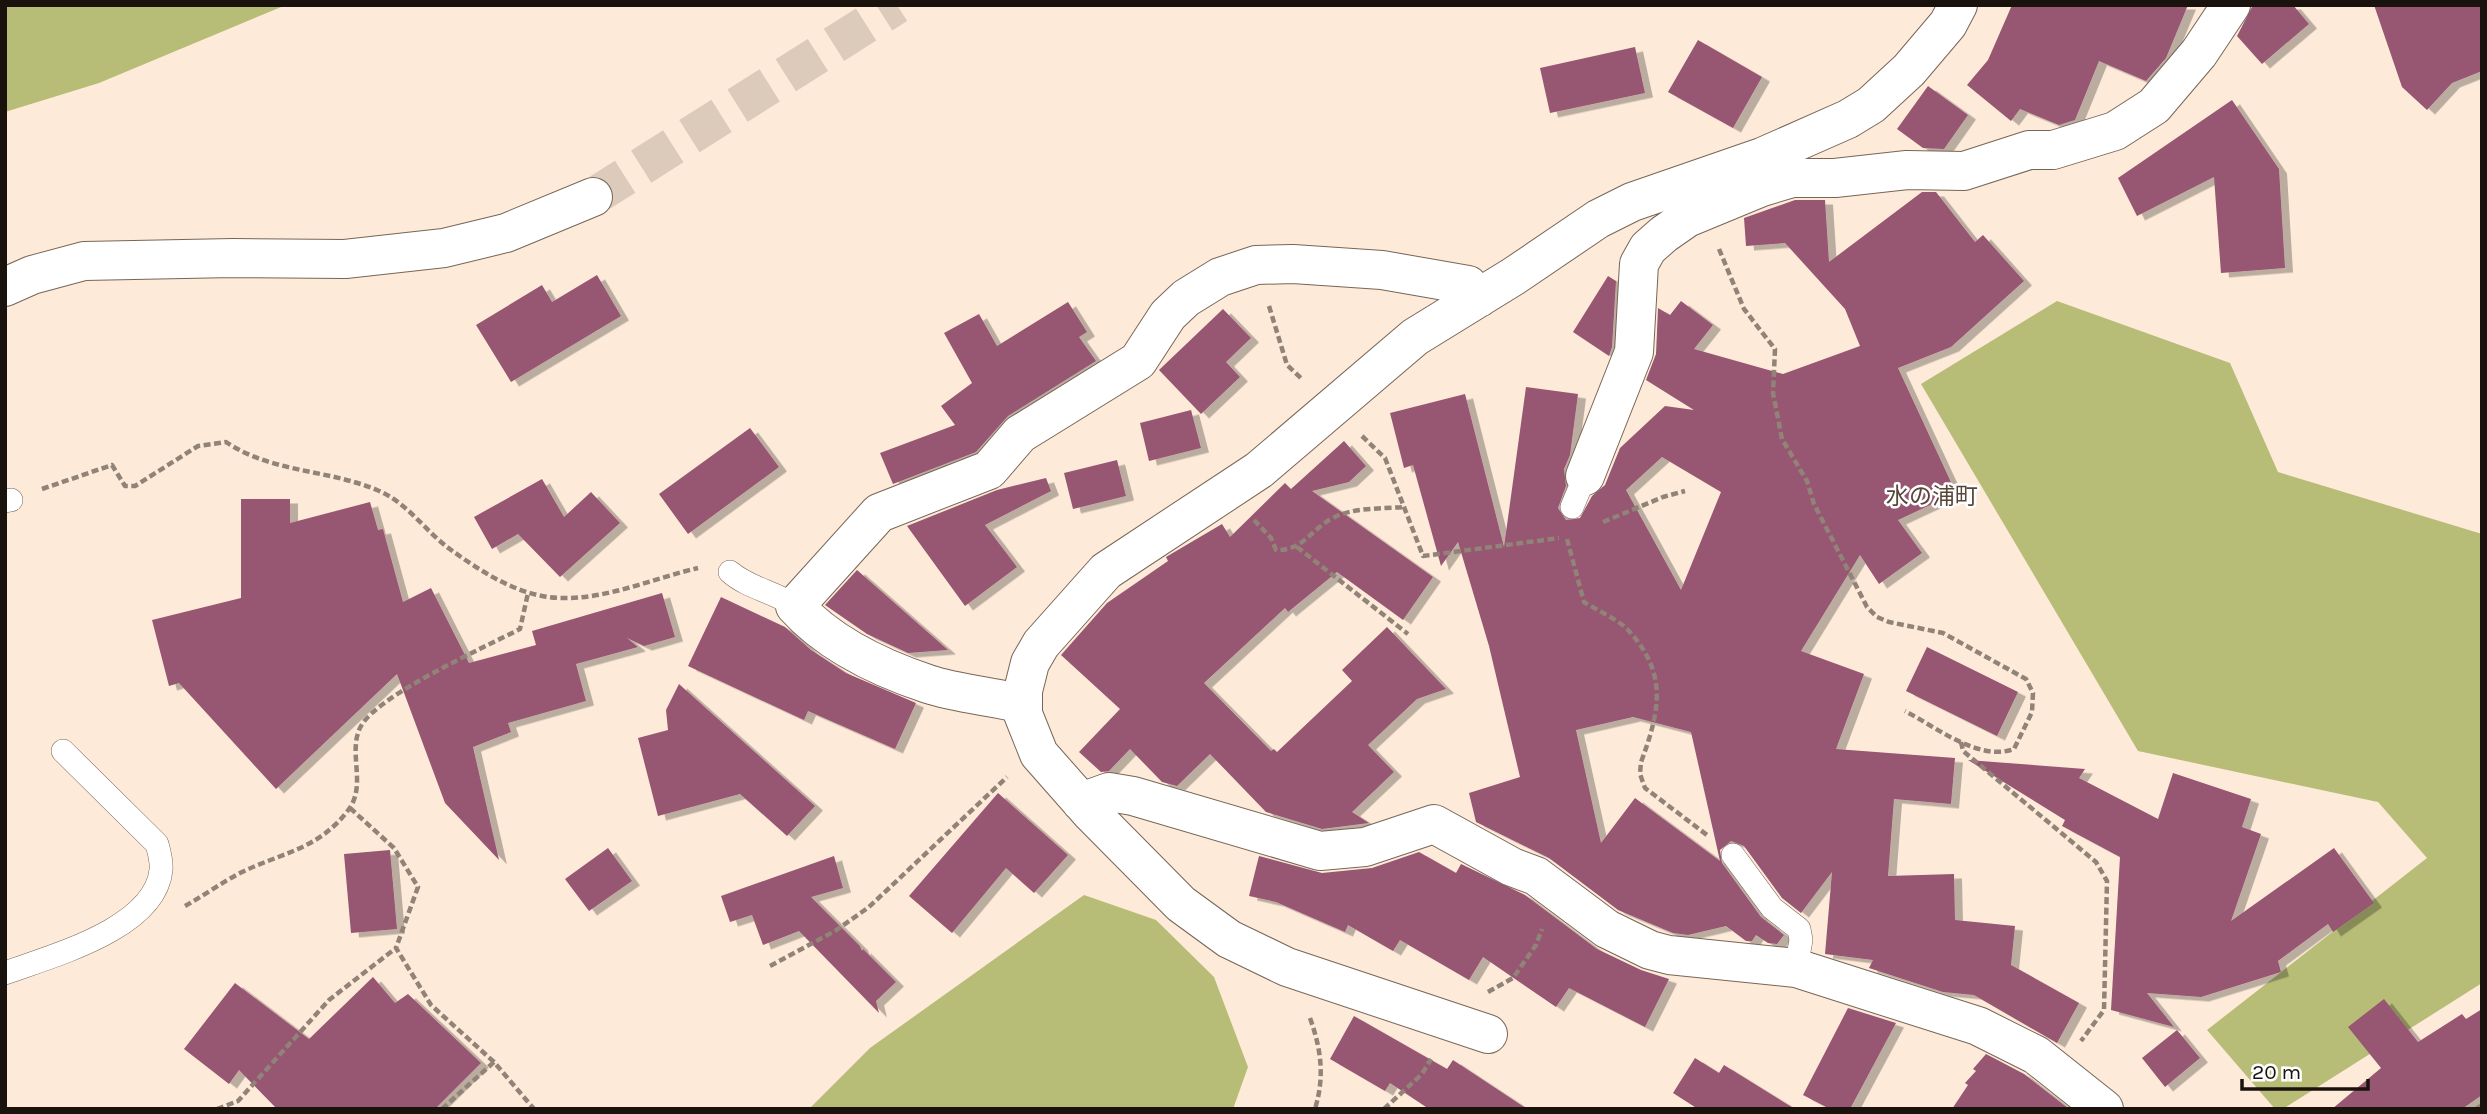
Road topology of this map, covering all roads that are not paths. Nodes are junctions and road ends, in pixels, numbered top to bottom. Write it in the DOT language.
graph roads {
  1 [pos="1958,5"];
  2 [pos="2231,5"];
  3 [pos="593,197"];
  4 [pos="5,287"];
  5 [pos="1479,298"];
  6 [pos="1578,491"];
  7 [pos="730,572"];
  8 [pos="795,606"];
  9 [pos="1023,704"];
  10 [pos="62,751"];
  11 [pos="1081,802"];
  12 [pos="1733,855"];
  13 [pos="1796,968"];
  14 [pos="5,973"];
  15 [pos="1476,1030"];
  16 [pos="2104,1109"];
  1 -- 5 [label="street"];
  2 -- 6 [label="street"];
  3 -- 4 [label="street"];
  5 -- 8 [label="street"];
  5 -- 9 [label="street"];
  7 -- 8 [label="lane"];
  8 -- 9 [label="street"];
  9 -- 11 [label="street"];
  10 -- 14 [label="lane"];
  11 -- 13 [label="street"];
  11 -- 15 [label="street"];
  12 -- 13 [label="lane"];
  13 -- 16 [label="street"];
}
